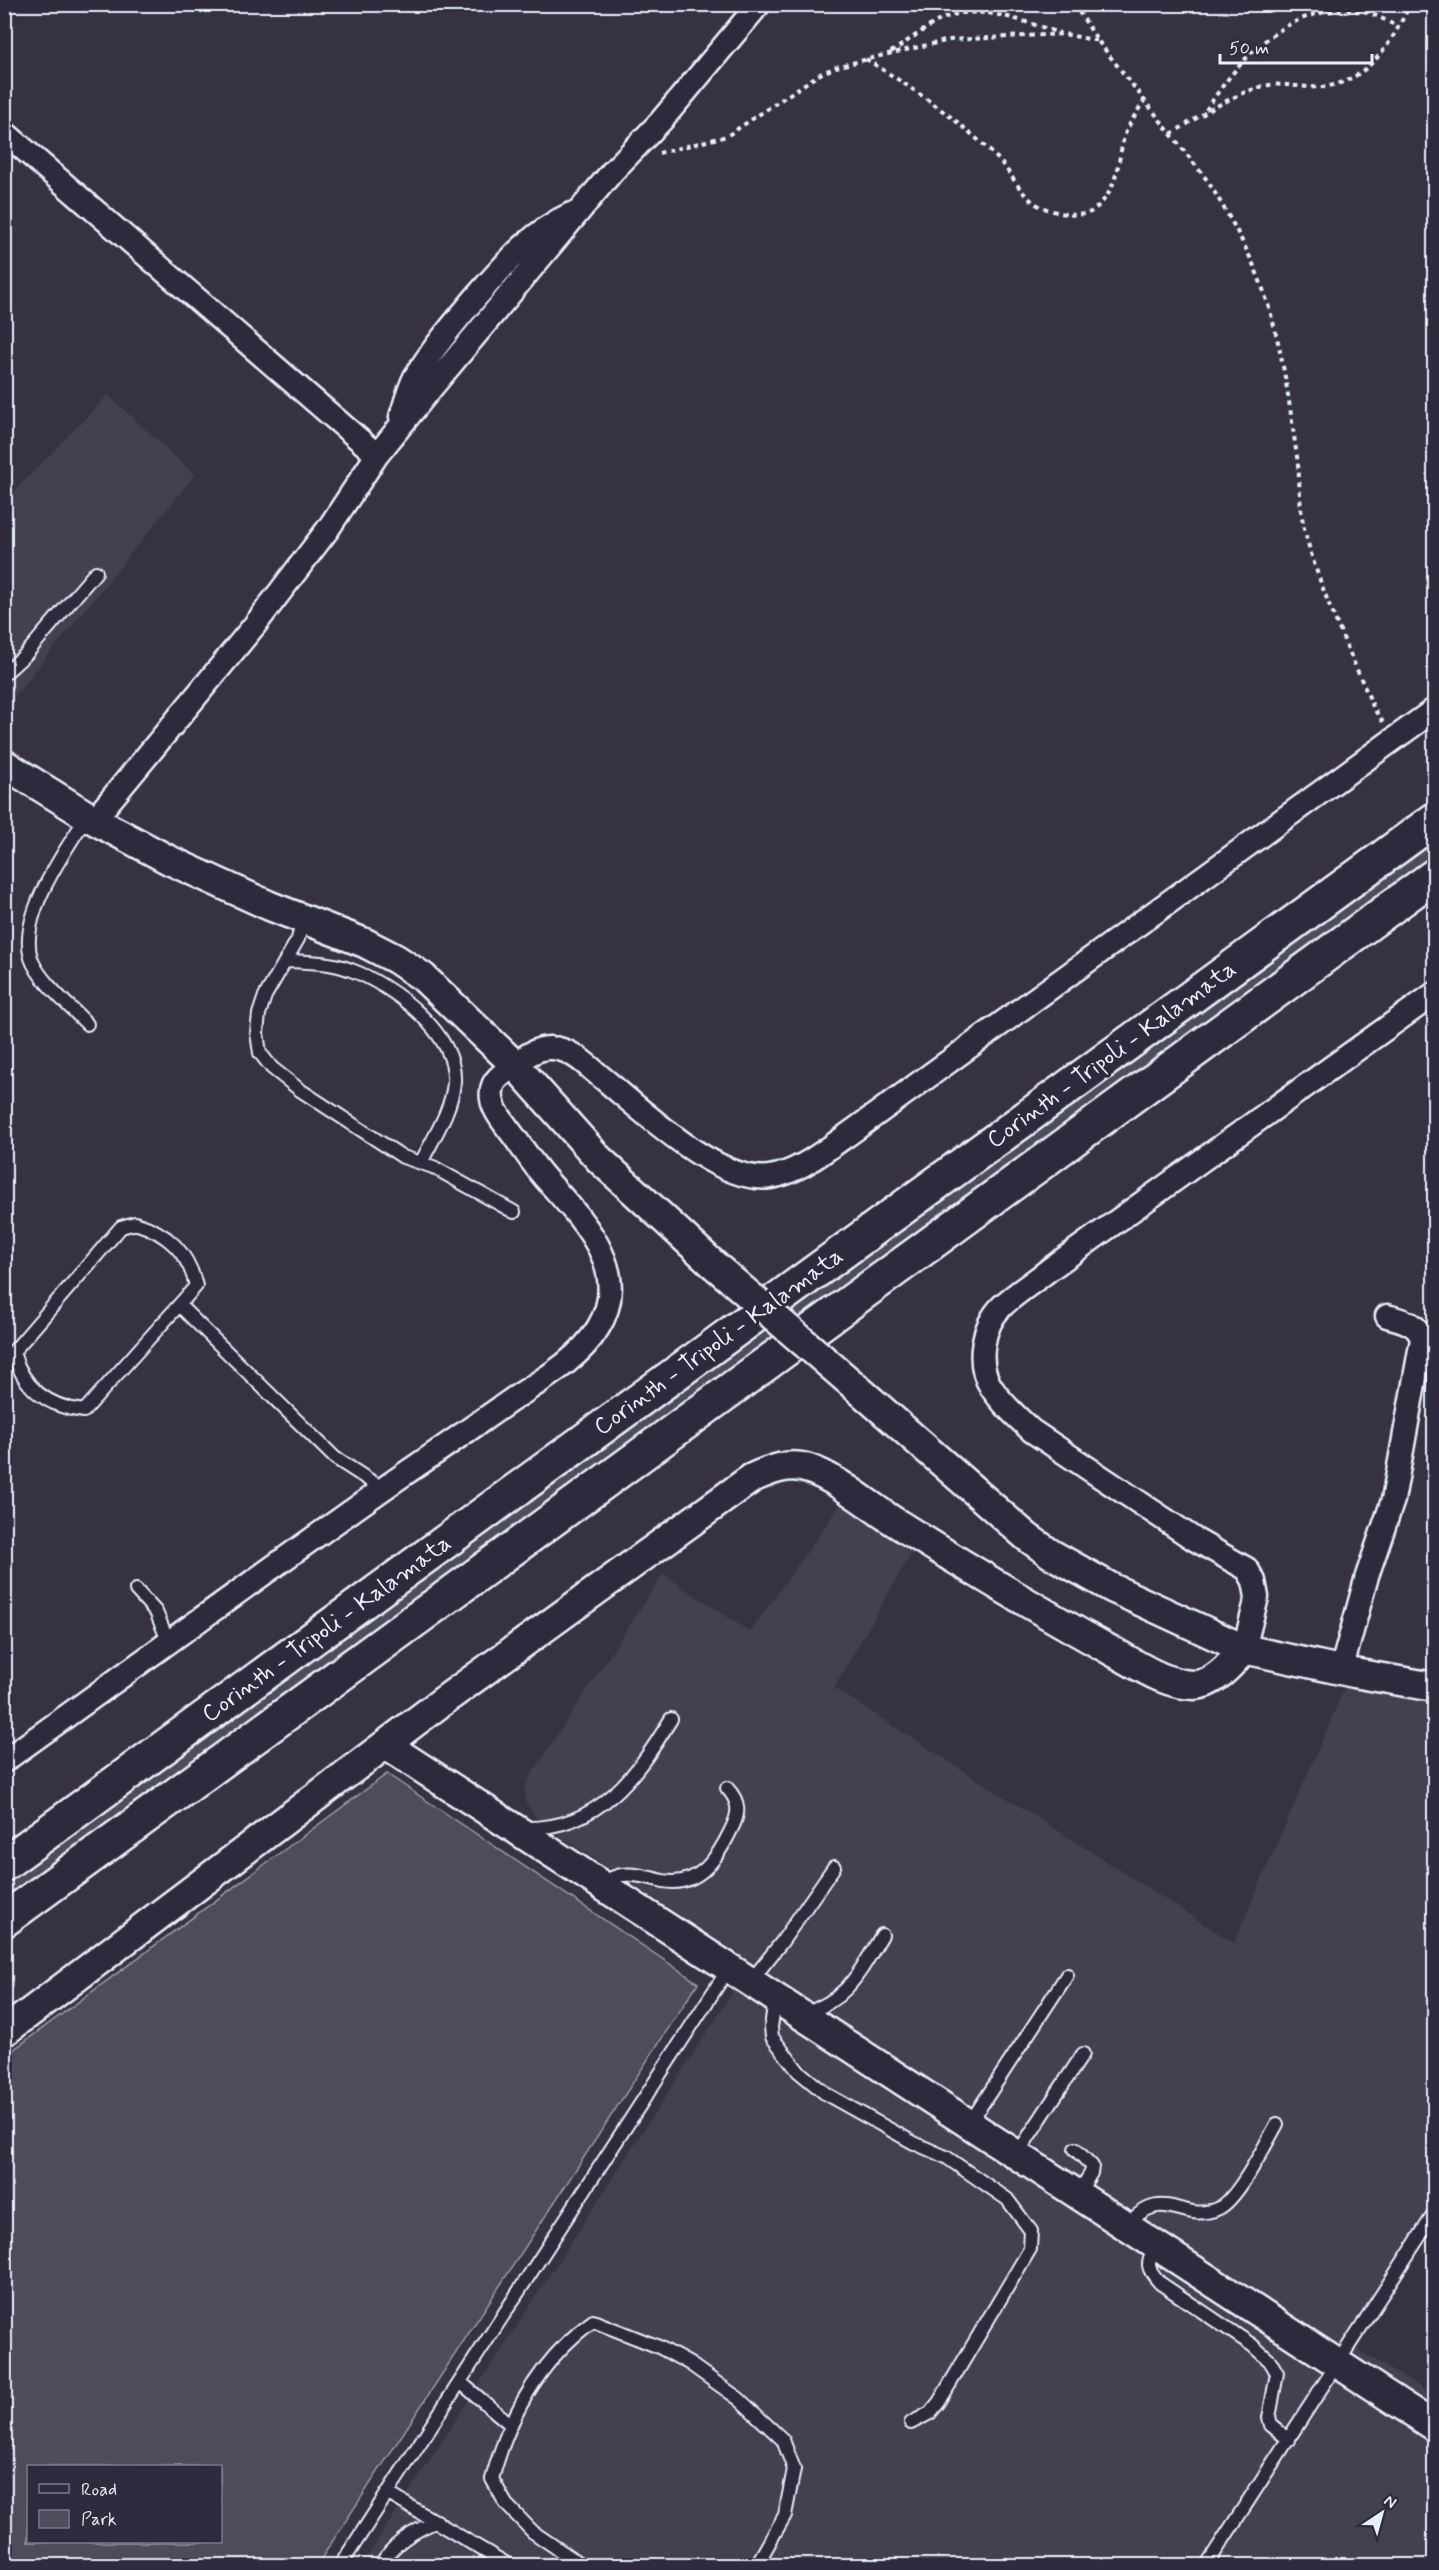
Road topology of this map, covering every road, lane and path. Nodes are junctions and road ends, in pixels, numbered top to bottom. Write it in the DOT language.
graph roads {
  1 [pos="759,4"];
  2 [pos="1074,4"];
  3 [pos="1410,4"];
  4 [pos="1399,27"];
  5 [pos="1064,34"];
  6 [pos="1098,41"];
  7 [pos="888,54"];
  8 [pos="866,59"];
  9 [pos="1144,101"];
  10 [pos="1204,114"];
  11 [pos="4,132"];
  12 [pos="1171,134"];
  13 [pos="652,154"];
  14 [pos="376,455"];
  15 [pos="96,572"];
  16 [pos="4,674"];
  17 [pos="1434,710"];
  18 [pos="1396,740"];
  19 [pos="4,764"];
  20 [pos="90,818"];
  21 [pos="1434,820"];
  22 [pos="1434,876"];
  23 [pos="303,919"];
  24 [pos="287,961"];
  25 [pos="1434,994"];
  26 [pos="87,1024"];
  27 [pos="515,1065"];
  28 [pos="421,1163"];
  29 [pos="514,1212"];
  30 [pos="179,1305"];
  31 [pos="1387,1316"];
  32 [pos="383,1489"];
  33 [pos="136,1590"];
  34 [pos="169,1643"];
  35 [pos="1244,1649"];
  36 [pos="1341,1671"];
  37 [pos="1434,1687"];
  38 [pos="671,1719"];
  39 [pos="386,1745"];
  40 [pos="4,1761"];
  41 [pos="727,1788"];
  42 [pos="513,1828"];
  43 [pos="4,1864"];
  44 [pos="834,1867"];
  45 [pos="599,1884"];
  46 [pos="4,1920"];
  47 [pos="882,1935"];
  48 [pos="740,1975"];
  49 [pos="1066,1975"];
  50 [pos="775,1998"];
  51 [pos="801,2014"];
  52 [pos="4,2032"];
  53 [pos="1083,2054"];
  54 [pos="969,2124"];
  55 [pos="1277,2124"];
  56 [pos="1075,2149"];
  57 [pos="1017,2154"];
  58 [pos="1078,2194"];
  59 [pos="1434,2214"];
  60 [pos="1126,2226"];
  61 [pos="1156,2245"];
  62 [pos="1338,2363"];
  63 [pos="460,2382"];
  64 [pos="911,2423"];
  65 [pos="510,2424"];
  66 [pos="1434,2426"];
  67 [pos="1289,2440"];
  68 [pos="387,2493"];
  69 [pos="437,2521"];
  70 [pos="340,2565"];
  71 [pos="380,2565"];
  72 [pos="510,2565"];
  73 [pos="582,2565"];
  74 [pos="756,2565"];
  75 [pos="1206,2565"];
  1 -- 14 [label="street"];
  2 -- 6 [label="path"];
  3 -- 4 [label="path"];
  4 -- 10 [label="path"];
  4 -- 10 [label="path"];
  5 -- 6 [label="path"];
  5 -- 7 [label="path"];
  5 -- 7 [label="path"];
  6 -- 9 [label="path"];
  7 -- 8 [label="path"];
  8 -- 9 [label="path"];
  8 -- 13 [label="path"];
  9 -- 12 [label="path"];
  10 -- 12 [label="path"];
  11 -- 14 [label="street"];
  12 -- 18 [label="path"];
  14 -- 20 [label="street"];
  15 -- 16 [label="lane"];
  17 -- 18 [label="street"];
  18 -- 27 [label="street"];
  19 -- 20 [label="street"];
  20 -- 23 [label="street"];
  20 -- 26 [label="lane"];
  21 -- 43 [label="highway, Corinth - Tripoli - Kalamata"];
  22 -- 46 [label="highway, Corinth - Tripoli - Kalamata"];
  23 -- 24 [label="lane"];
  23 -- 27 [label="street"];
  24 -- 28 [label="lane"];
  24 -- 28 [label="lane"];
  25 -- 35 [label="street"];
  27 -- 32 [label="street"];
  27 -- 35 [label="street, bridge"];
  28 -- 29 [label="lane"];
  30 -- 30 [label="lane"];
  30 -- 32 [label="lane"];
  31 -- 36 [label="street"];
  32 -- 34 [label="street"];
  33 -- 34 [label="lane"];
  34 -- 40 [label="street"];
  35 -- 36 [label="street"];
  35 -- 39 [label="street"];
  36 -- 37 [label="street"];
  38 -- 42 [label="lane"];
  39 -- 42 [label="street"];
  39 -- 52 [label="street"];
  41 -- 45 [label="lane"];
  42 -- 45 [label="street"];
  44 -- 48 [label="lane"];
  45 -- 48 [label="street"];
  47 -- 51 [label="lane"];
  48 -- 50 [label="street"];
  48 -- 63 [label="lane"];
  49 -- 54 [label="lane"];
  50 -- 51 [label="street"];
  50 -- 64 [label="lane"];
  51 -- 54 [label="street"];
  53 -- 57 [label="lane"];
  54 -- 57 [label="street"];
  55 -- 60 [label="lane"];
  56 -- 58 [label="lane"];
  57 -- 58 [label="street"];
  58 -- 60 [label="street"];
  59 -- 62 [label="lane"];
  60 -- 61 [label="street"];
  61 -- 62 [label="street"];
  61 -- 67 [label="lane"];
  62 -- 66 [label="street"];
  62 -- 67 [label="lane"];
  63 -- 65 [label="lane"];
  63 -- 68 [label="lane"];
  65 -- 73 [label="lane"];
  65 -- 74 [label="lane"];
  67 -- 75 [label="lane"];
  68 -- 69 [label="lane"];
  68 -- 70 [label="lane"];
  69 -- 71 [label="lane"];
  69 -- 72 [label="lane"];
}
